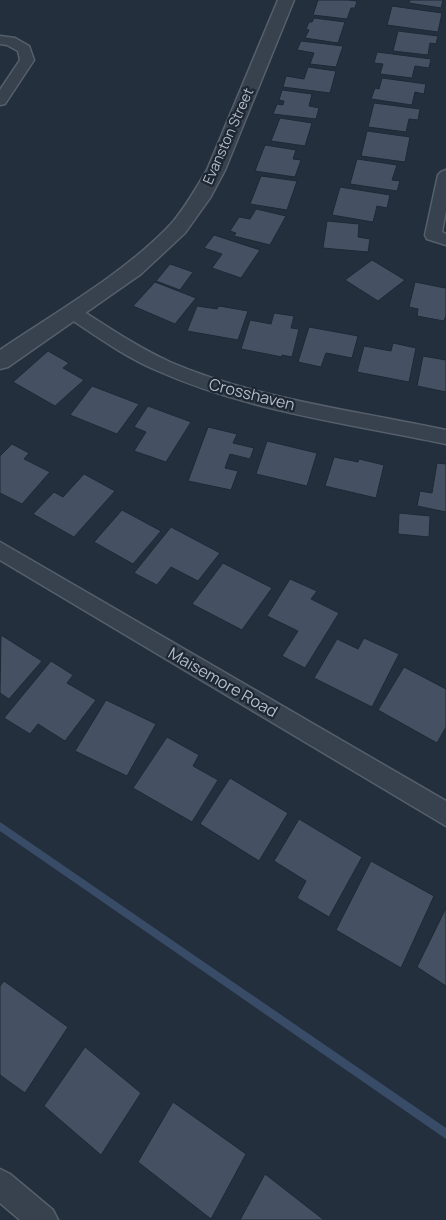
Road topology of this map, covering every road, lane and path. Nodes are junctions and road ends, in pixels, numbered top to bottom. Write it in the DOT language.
graph roads {
  1 [pos="286,0"];
  2 [pos="0,40"];
  3 [pos="0,100"];
  4 [pos="446,175"];
  5 [pos="440,238"];
  6 [pos="72,312"];
  7 [pos="0,361"];
  8 [pos="446,437"];
  9 [pos="0,550"];
  10 [pos="446,814"];
  11 [pos="0,1184"];
  12 [pos="43,1220"];
  1 -- 6 [label="street, Evanston Street"];
  2 -- 3 [label="street"];
  4 -- 5 [label="street"];
  6 -- 7 [label="street, Evanston Street"];
  6 -- 8 [label="street, Crosshaven"];
  9 -- 10 [label="street, Maisemore Road"];
  11 -- 12 [label="street"];
}
